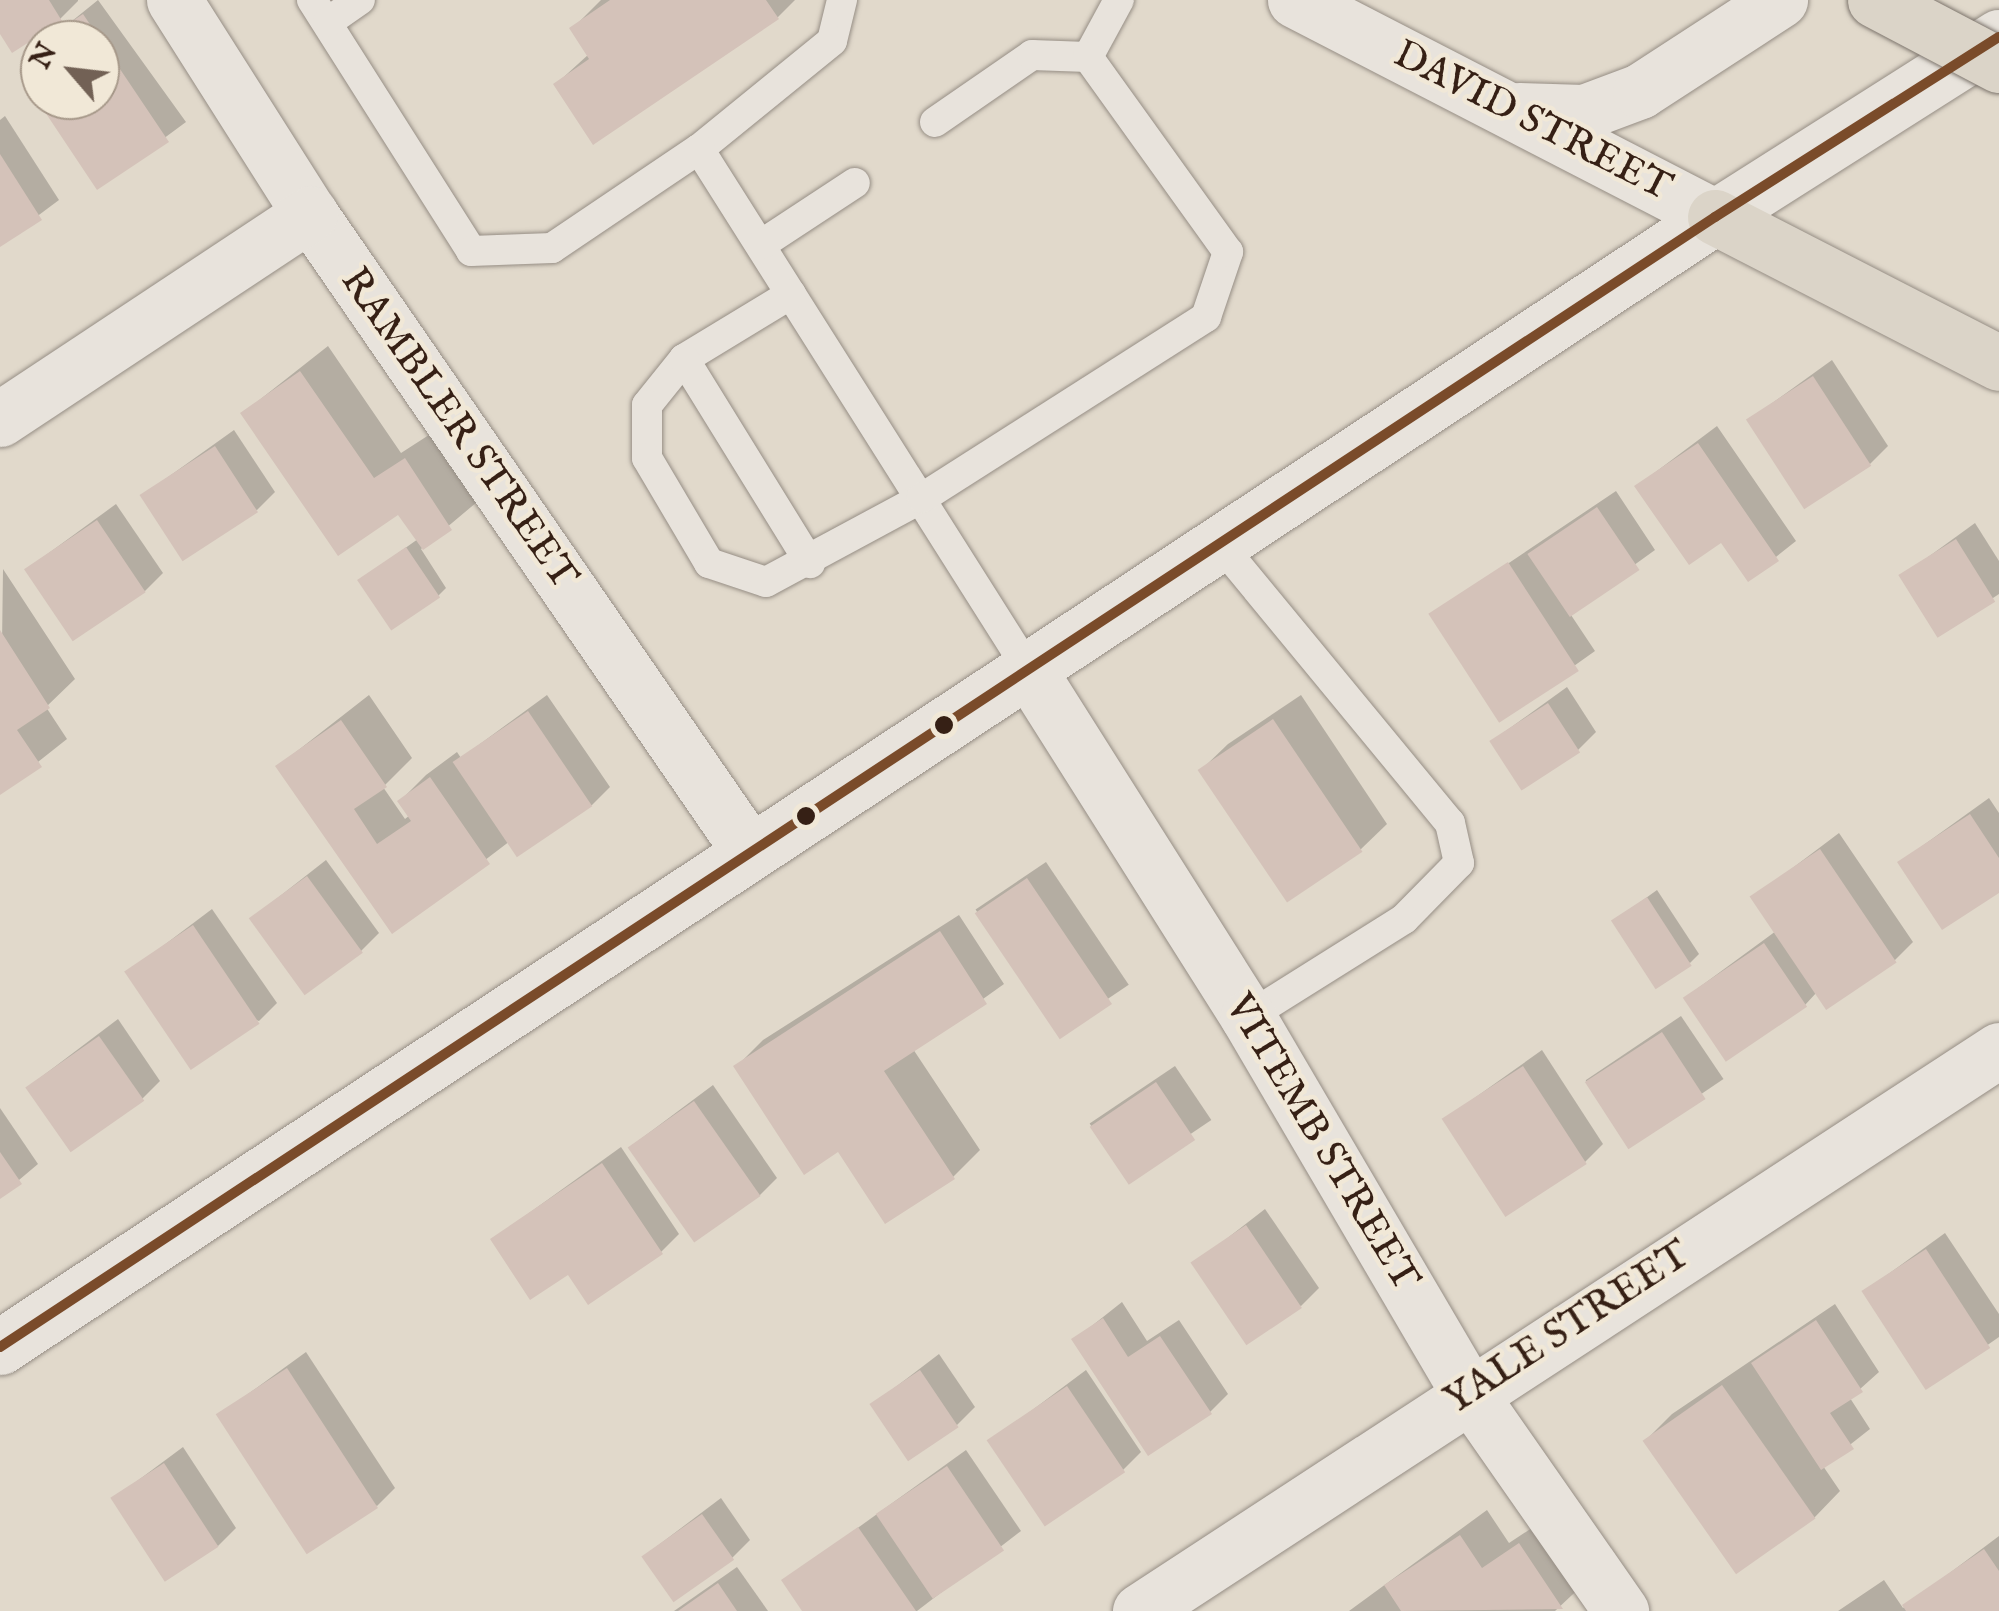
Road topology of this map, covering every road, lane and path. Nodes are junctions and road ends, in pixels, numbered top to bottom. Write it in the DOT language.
graph roads {
  1 [pos="174,0"];
  2 [pos="360,0"];
  3 [pos="842,0"];
  4 [pos="1119,0"];
  5 [pos="1295,0"];
  6 [pos="1780,0"];
  7 [pos="1875,0"];
  8 [pos="320,11"];
  9 [pos="1999,37"];
  10 [pos="1088,57"];
  11 [pos="1999,65"];
  12 [pos="1510,110"];
  13 [pos="935,122"];
  14 [pos="698,149"];
  15 [pos="854,183"];
  16 [pos="310,214"];
  17 [pos="1714,217"];
  18 [pos="762,244"];
  19 [pos="792,294"];
  20 [pos="684,359"];
  21 [pos="1999,363"];
  22 [pos="0,419"];
  23 [pos="922,498"];
  24 [pos="1220,543"];
  25 [pos="810,563"];
  26 [pos="1028,669"];
  27 [pos="750,852"];
  28 [pos="1248,1017"];
  29 [pos="1999,1050"];
  30 [pos="0,1347"];
  31 [pos="1468,1393"];
  32 [pos="1140,1611"];
  33 [pos="1622,1611"];
  1 -- 16 [label="street, RAMBLER STREET"];
  2 -- 8 [label="lane"];
  3 -- 14 [label="lane"];
  4 -- 10 [label="lane"];
  5 -- 12 [label="street, DAVID STREET"];
  6 -- 12 [label="street"];
  7 -- 11 [label="highway, bridge"];
  8 -- 14 [label="lane"];
  9 -- 17 [label="street"];
  10 -- 13 [label="lane"];
  10 -- 23 [label="lane"];
  12 -- 17 [label="street, DAVID STREET"];
  14 -- 18 [label="lane"];
  15 -- 18 [label="lane"];
  16 -- 22 [label="street"];
  16 -- 27 [label="street, RAMBLER STREET"];
  17 -- 21 [label="highway"];
  17 -- 24 [label="street"];
  18 -- 19 [label="lane"];
  19 -- 20 [label="lane"];
  19 -- 23 [label="lane"];
  20 -- 25 [label="lane"];
  20 -- 25 [label="lane"];
  23 -- 25 [label="lane"];
  23 -- 26 [label="lane"];
  24 -- 26 [label="street"];
  24 -- 28 [label="lane"];
  26 -- 27 [label="street"];
  26 -- 28 [label="street, VITEMB STREET"];
  27 -- 30 [label="street"];
  28 -- 31 [label="street, VITEMB STREET"];
  29 -- 31 [label="street, YALE STREET"];
  31 -- 32 [label="street, YALE STREET"];
  31 -- 33 [label="street, VITEMB STREET"];
}
